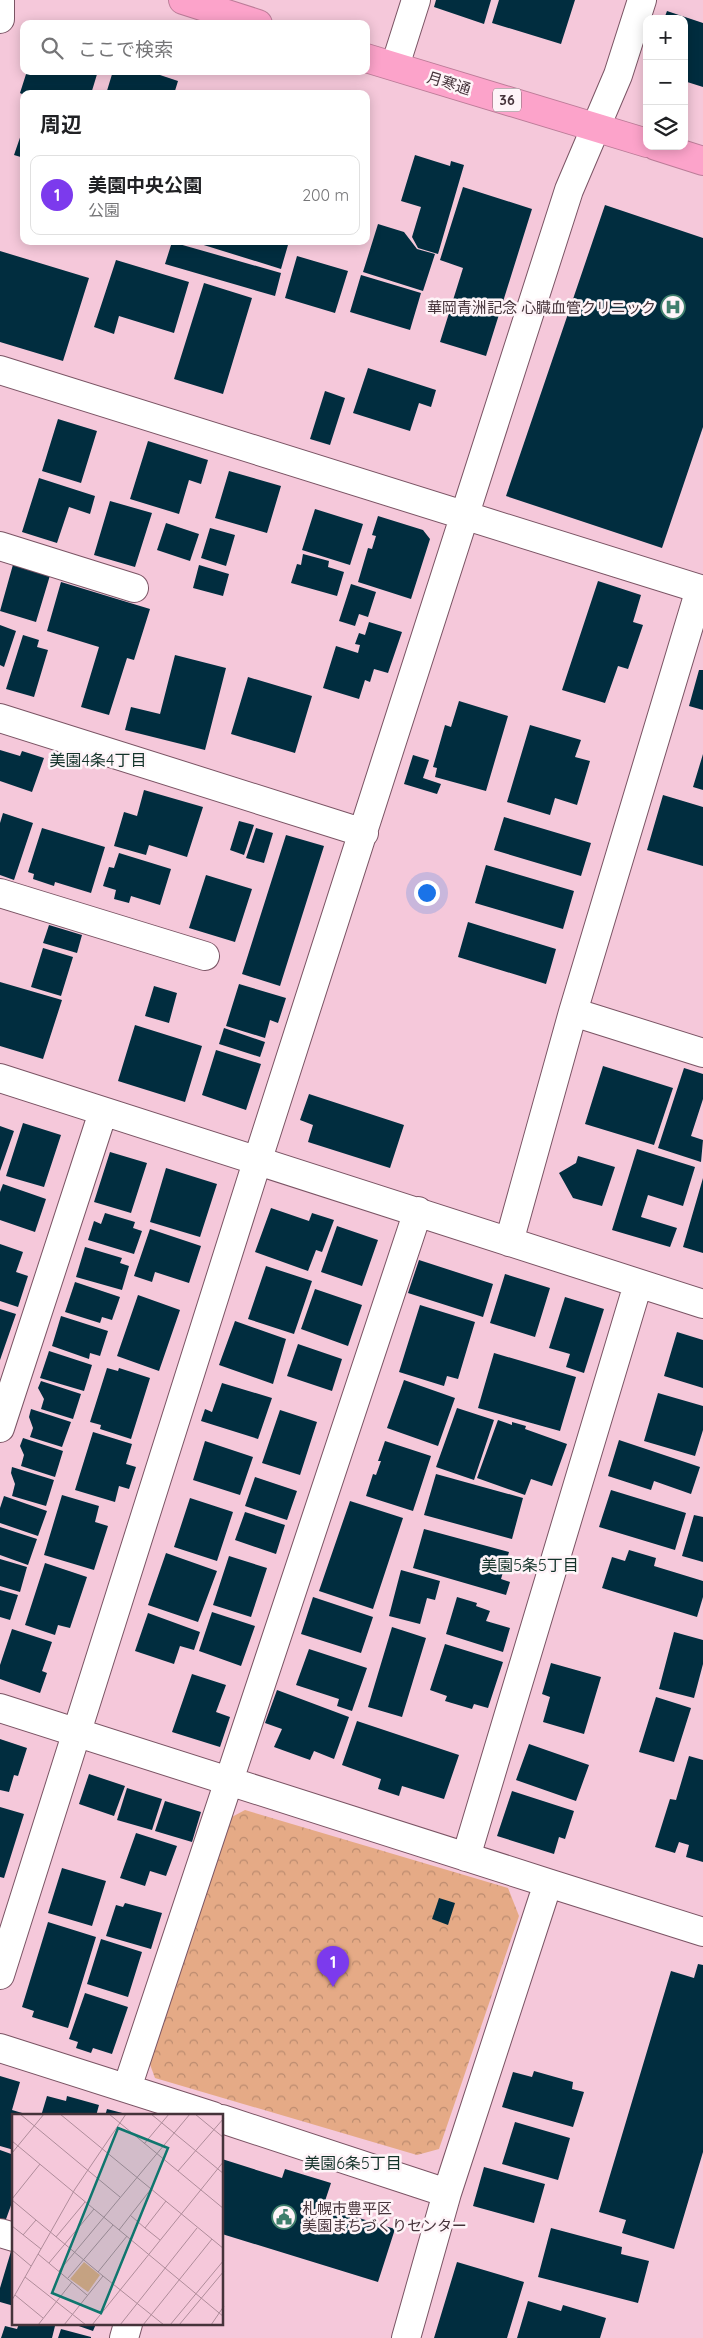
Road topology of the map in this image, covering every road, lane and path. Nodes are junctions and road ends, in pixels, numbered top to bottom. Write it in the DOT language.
graph roads {
  1 [pos="0,0"];
  2 [pos="183,0"];
  3 [pos="416,0"];
  4 [pos="642,0"];
  5 [pos="0,19"];
  6 [pos="246,20"];
  7 [pos="370,59"];
  8 [pos="394,66"];
  9 [pos="596,128"];
  10 [pos="643,142"];
  11 [pos="669,150"];
  12 [pos="703,161"];
  13 [pos="0,370"];
  14 [pos="467,514"];
  15 [pos="0,546"];
  16 [pos="134,588"];
  17 [pos="702,589"];
  18 [pos="0,718"];
  19 [pos="364,833"];
  20 [pos="0,893"];
  21 [pos="205,956"];
  22 [pos="573,1012"];
  23 [pos="703,1053"];
  24 [pos="0,1078"];
  25 [pos="103,1112"];
  26 [pos="257,1162"];
  27 [pos="418,1211"];
  28 [pos="509,1242"];
  29 [pos="638,1284"];
  30 [pos="703,1304"];
  31 [pos="0,1428"];
  32 [pos="0,1708"];
  33 [pos="76,1732"];
  34 [pos="227,1781"];
  35 [pos="466,1856"];
  36 [pos="548,1883"];
  37 [pos="703,1932"];
  38 [pos="0,1975"];
  39 [pos="0,2048"];
  40 [pos="127,2088"];
  41 [pos="197,2113"];
  42 [pos="224,2120"];
  43 [pos="447,2194"];
  44 [pos="406,2338"];
  1 -- 5 [label="street"];
  2 -- 6 [label="highway"];
  3 -- 8 [label="street"];
  4 -- 9 [label="street"];
  7 -- 8 [label="highway, 月寒通 / 36"];
  8 -- 9 [label="highway, 月寒通 / 36"];
  9 -- 10 [label="highway, 月寒通 / 36"];
  9 -- 14 [label="street"];
  11 -- 12 [label="highway"];
  13 -- 14 [label="street"];
  14 -- 17 [label="street"];
  14 -- 19 [label="street"];
  15 -- 16 [label="street"];
  17 -- 22 [label="street"];
  18 -- 19 [label="street"];
  19 -- 26 [label="street"];
  20 -- 21 [label="street"];
  22 -- 23 [label="street"];
  22 -- 28 [label="street"];
  24 -- 25 [label="street"];
  25 -- 26 [label="street"];
  25 -- 31 [label="street"];
  26 -- 27 [label="street"];
  26 -- 33 [label="street"];
  27 -- 28 [label="street"];
  27 -- 34 [label="street"];
  28 -- 29 [label="street"];
  29 -- 30 [label="street"];
  29 -- 35 [label="street"];
  32 -- 33 [label="street"];
  33 -- 34 [label="street"];
  33 -- 38 [label="street"];
  34 -- 35 [label="street"];
  34 -- 40 [label="street"];
  35 -- 36 [label="street"];
  36 -- 37 [label="street"];
  36 -- 43 [label="street"];
  39 -- 40 [label="street"];
  40 -- 41 [label="street"];
  42 -- 43 [label="street"];
  43 -- 44 [label="street"];
}
